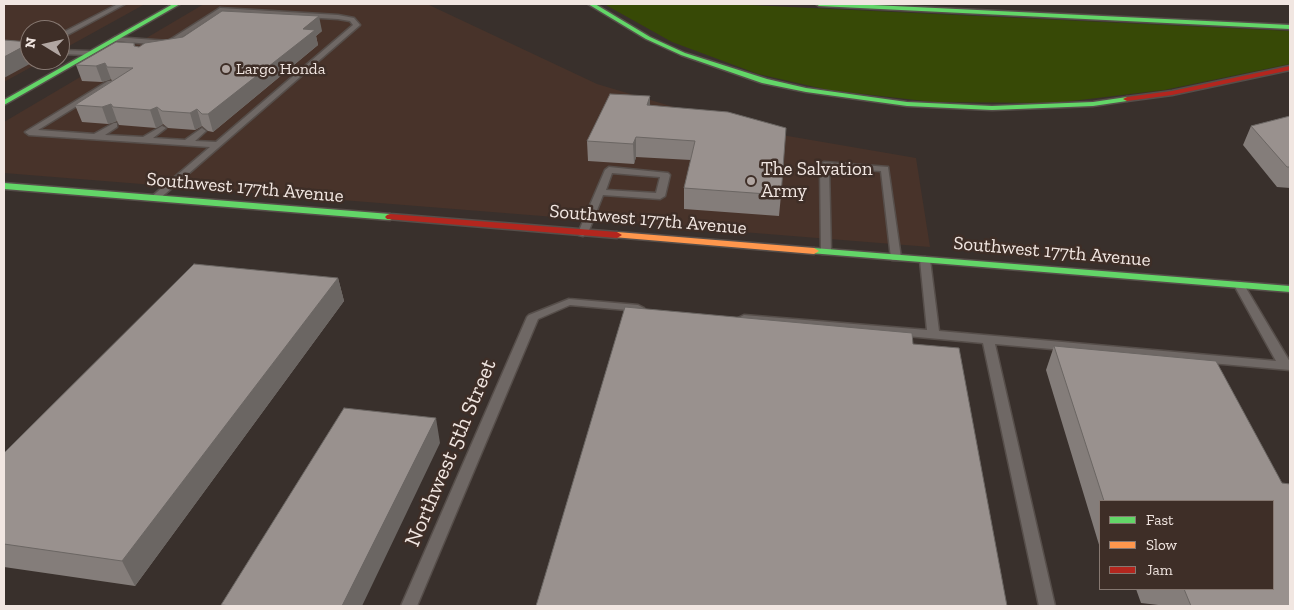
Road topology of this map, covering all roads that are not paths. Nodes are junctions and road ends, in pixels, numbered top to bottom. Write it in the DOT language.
graph roads {
  1 [pos="122,4"];
  2 [pos="177,4"];
  3 [pos="591,4"];
  4 [pos="819,4"];
  5 [pos="1035,4"];
  6 [pos="1290,16"];
  7 [pos="1290,27"];
  8 [pos="70,31"];
  9 [pos="115,40"];
  10 [pos="169,43"];
  11 [pos="70,53"];
  12 [pos="89,54"];
  13 [pos="153,54"];
  14 [pos="1290,68"];
  15 [pos="108,83"];
  16 [pos="4,103"];
  17 [pos="114,124"];
  18 [pos="162,128"];
  19 [pos="202,131"];
  20 [pos="97,136"];
  21 [pos="145,140"];
  22 [pos="187,143"];
  23 [pos="218,145"];
  24 [pos="4,186"];
  25 [pos="600,192"];
  26 [pos="155,198"];
  27 [pos="583,233"];
  28 [pos="826,252"];
  29 [pos="896,258"];
  30 [pos="925,260"];
  31 [pos="1239,285"];
  32 [pos="1290,289"];
  33 [pos="647,309"];
  34 [pos="736,317"];
  35 [pos="934,334"];
  36 [pos="988,339"];
  37 [pos="1288,366"];
  38 [pos="409,606"];
  39 [pos="1047,606"];
  1 -- 8 [label="lane"];
  2 -- 9 [label="main road"];
  3 -- 14 [label="main road"];
  4 -- 7 [label="main road"];
  5 -- 6 [label="main road"];
  9 -- 10 [label="lane"];
  9 -- 12 [label="main road"];
  10 -- 13 [label="lane"];
  10 -- 23 [label="lane"];
  11 -- 12 [label="lane"];
  12 -- 16 [label="main road"];
  15 -- 20 [label="lane"];
  17 -- 20 [label="lane"];
  18 -- 21 [label="lane"];
  19 -- 22 [label="lane"];
  20 -- 21 [label="lane"];
  21 -- 22 [label="lane"];
  22 -- 23 [label="lane"];
  23 -- 26 [label="lane"];
  24 -- 26 [label="main road, Southwest 177th Avenue"];
  25 -- 25 [label="lane"];
  25 -- 27 [label="lane"];
  26 -- 27 [label="main road, Southwest 177th Avenue"];
  27 -- 28 [label="main road, Southwest 177th Avenue"];
  28 -- 29 [label="main road, Southwest 177th Avenue"];
  28 -- 29 [label="lane"];
  29 -- 30 [label="main road, Southwest 177th Avenue"];
  30 -- 31 [label="main road, Southwest 177th Avenue"];
  30 -- 35 [label="lane"];
  31 -- 32 [label="main road, Southwest 177th Avenue"];
  31 -- 37 [label="lane"];
  33 -- 38 [label="lane, Northwest 5th Street"];
  34 -- 35 [label="lane"];
  35 -- 36 [label="lane"];
  36 -- 37 [label="lane"];
  36 -- 39 [label="lane"];
}
